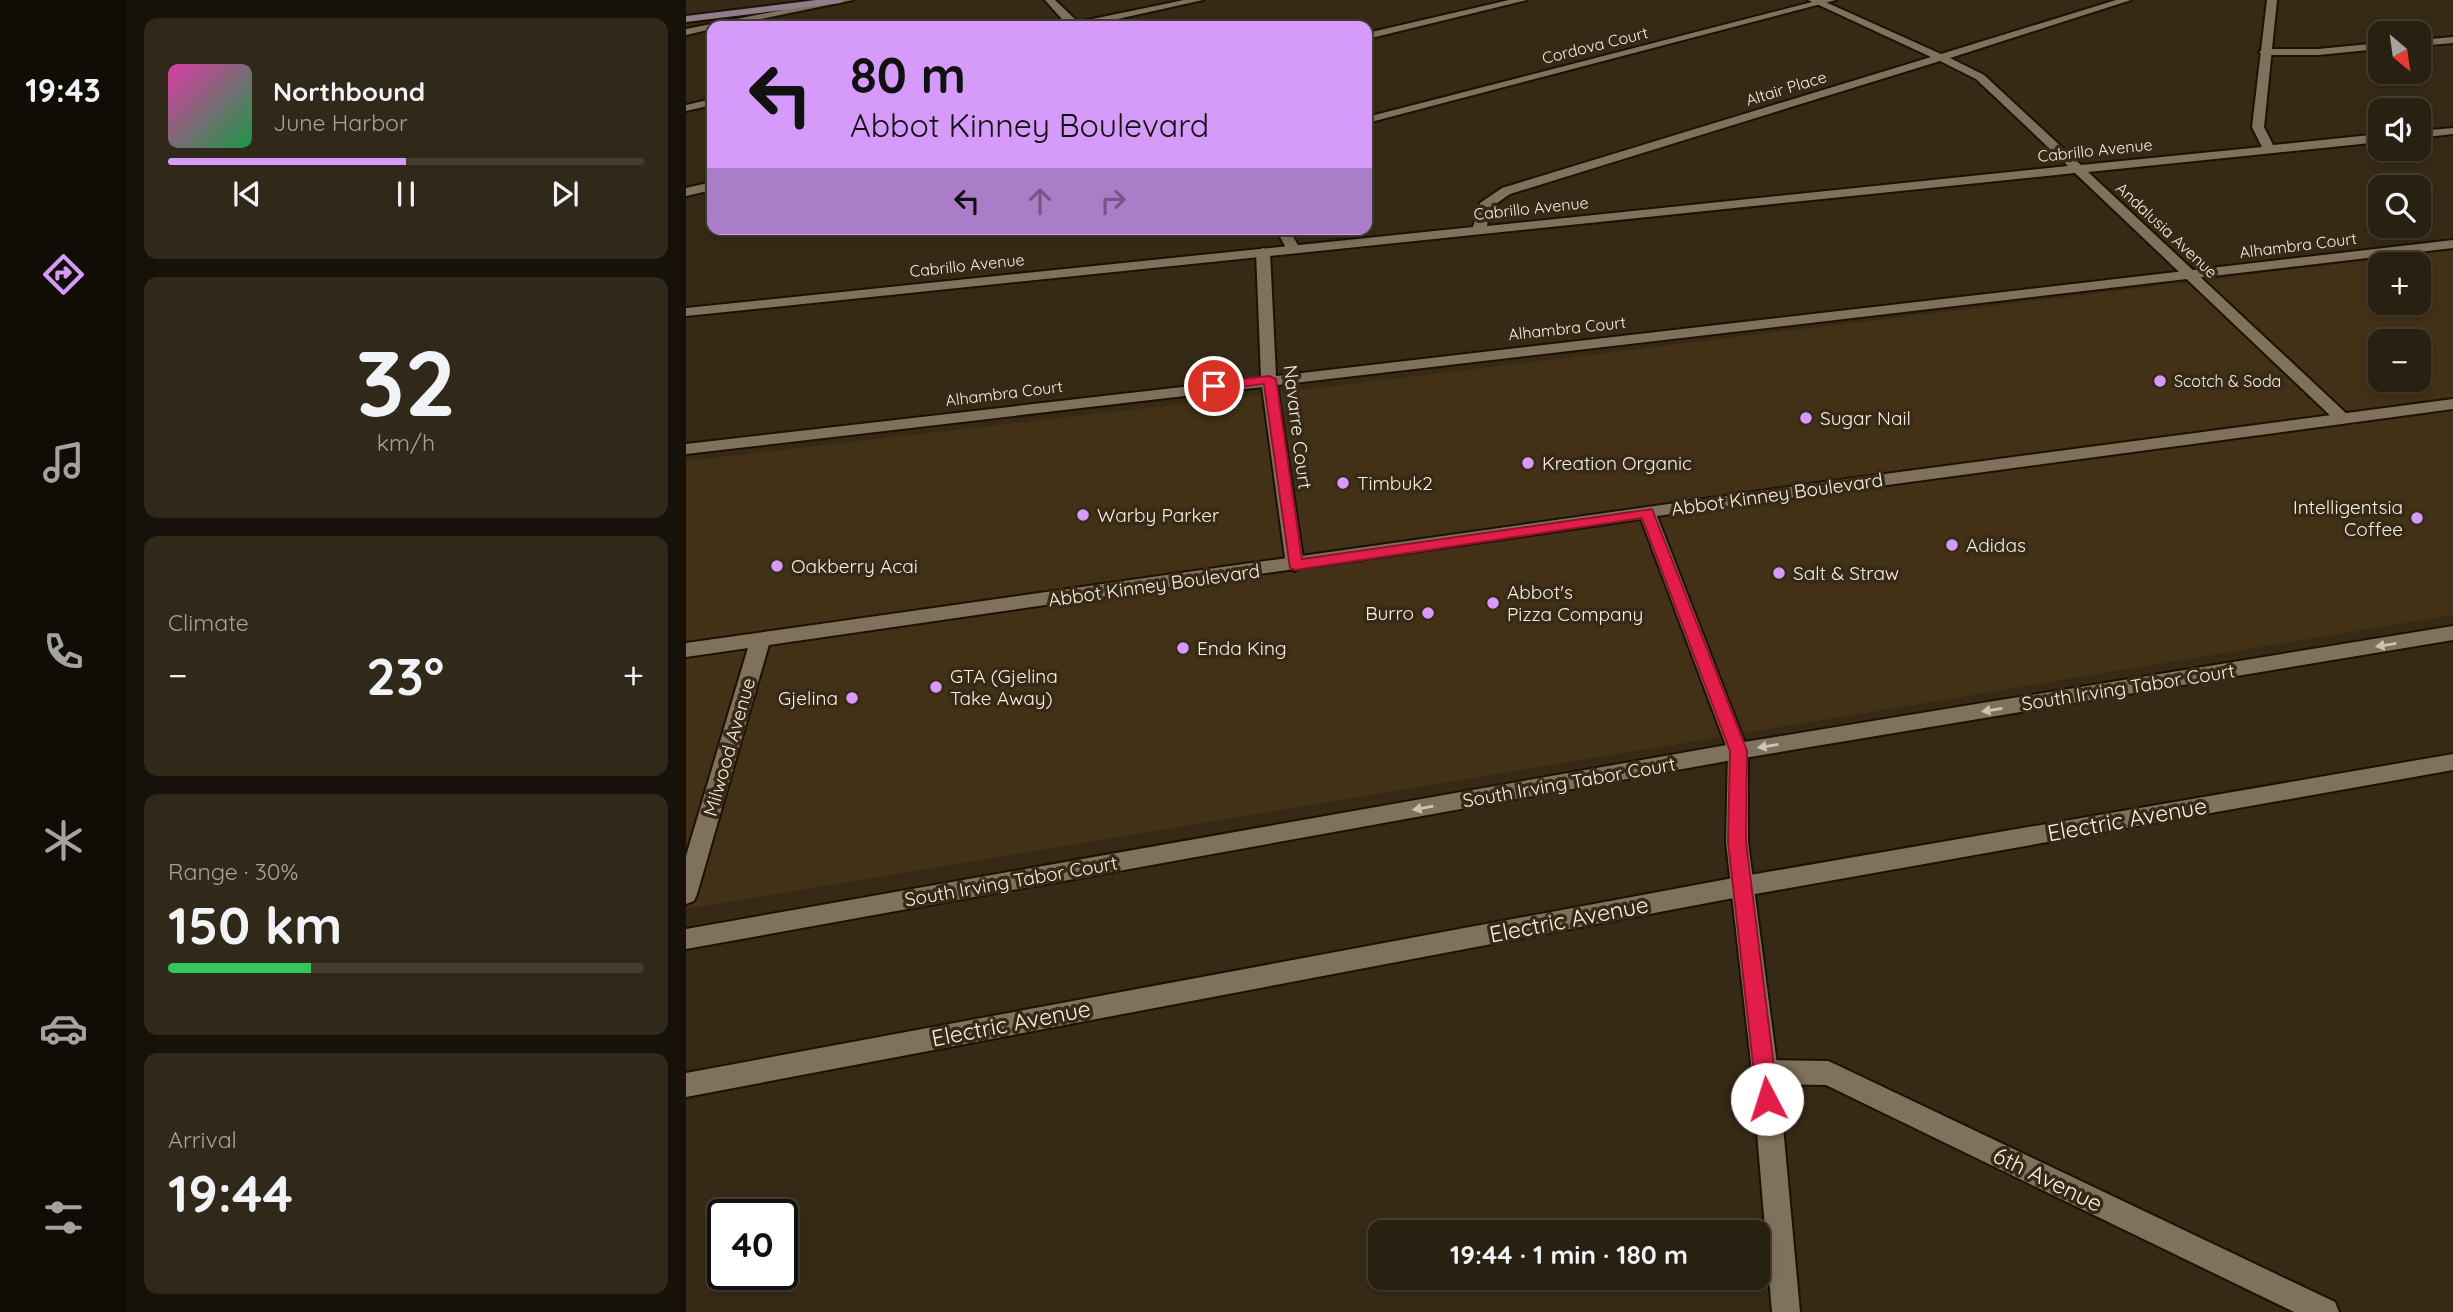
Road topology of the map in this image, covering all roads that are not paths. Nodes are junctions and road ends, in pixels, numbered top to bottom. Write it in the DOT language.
graph roads {
  1 [pos="840,0"];
  2 [pos="849,0"];
  3 [pos="1050,0"];
  4 [pos="1198,0"];
  5 [pos="1522,0"];
  6 [pos="2126,0"];
  7 [pos="2272,0"];
  8 [pos="1821,1"];
  9 [pos="686,19"];
  10 [pos="739,21"];
  11 [pos="1069,21"];
  12 [pos="1098,21"];
  13 [pos="707,27"];
  14 [pos="686,32"];
  15 [pos="1372,35"];
  16 [pos="2453,40"];
  17 [pos="2431,42"];
  18 [pos="2368,47"];
  19 [pos="2264,52"];
  20 [pos="1941,58"];
  21 [pos="707,103"];
  22 [pos="686,108"];
  23 [pos="1372,119"];
  24 [pos="2453,131"];
  25 [pos="2431,134"];
  26 [pos="2368,139"];
  27 [pos="2269,149"];
  28 [pos="2077,170"];
  29 [pos="707,187"];
  30 [pos="686,192"];
  31 [pos="1479,232"];
  32 [pos="1285,235"];
  33 [pos="2453,244"];
  34 [pos="1293,249"];
  35 [pos="1263,252"];
  36 [pos="2190,275"];
  37 [pos="686,312"];
  38 [pos="1269,379"];
  39 [pos="2453,404"];
  40 [pos="2343,419"];
  41 [pos="686,449"];
  42 [pos="1647,512"];
  43 [pos="1295,565"];
  44 [pos="2453,633"];
  45 [pos="760,641"];
  46 [pos="686,650"];
  47 [pos="1738,751"];
  48 [pos="2453,762"];
  49 [pos="1744,886"];
  50 [pos="686,894"];
  51 [pos="686,939"];
  52 [pos="1765,1072"];
  53 [pos="686,1085"];
  54 [pos="1786,1312"];
  55 [pos="2325,1312"];
  1 -- 9 [label="main road"];
  2 -- 10 [label="street"];
  3 -- 11 [label="street"];
  4 -- 12 [label="street"];
  5 -- 15 [label="street"];
  6 -- 20 [label="street, Altair Place"];
  7 -- 19 [label="street"];
  8 -- 20 [label="street, Andalusia Avenue"];
  8 -- 23 [label="street, Cordova Court"];
  13 -- 14 [label="street"];
  16 -- 17 [label="street"];
  18 -- 19 [label="street"];
  19 -- 27 [label="street"];
  20 -- 28 [label="street, Andalusia Avenue"];
  20 -- 31 [label="street, Altair Place"];
  21 -- 22 [label="street"];
  24 -- 25 [label="street"];
  26 -- 27 [label="street, Cabrillo Avenue"];
  27 -- 28 [label="street, Cabrillo Avenue"];
  28 -- 31 [label="street, Cabrillo Avenue"];
  28 -- 36 [label="street, Andalusia Avenue"];
  29 -- 30 [label="street"];
  31 -- 34 [label="street, Cabrillo Avenue"];
  32 -- 34 [label="street"];
  33 -- 36 [label="lane, Alhambra Court"];
  34 -- 35 [label="street, Cabrillo Avenue"];
  35 -- 37 [label="street, Cabrillo Avenue"];
  35 -- 38 [label="street, Navarre Court"];
  36 -- 38 [label="lane, Alhambra Court"];
  36 -- 40 [label="street, Andalusia Avenue"];
  38 -- 41 [label="lane, Alhambra Court"];
  38 -- 43 [label="street, Navarre Court"];
  39 -- 40 [label="street, Abbot Kinney Boulevard"];
  40 -- 42 [label="street, Abbot Kinney Boulevard"];
  42 -- 43 [label="street, Abbot Kinney Boulevard"];
  42 -- 47 [label="street"];
  43 -- 45 [label="street, Abbot Kinney Boulevard"];
  44 -- 47 [label="street, South Irving Tabor Court, one-way"];
  45 -- 46 [label="street, Abbot Kinney Boulevard"];
  45 -- 50 [label="street, Milwood Avenue"];
  47 -- 49 [label="street"];
  47 -- 51 [label="street, South Irving Tabor Court, one-way"];
  48 -- 49 [label="street, Electric Avenue"];
  49 -- 52 [label="street"];
  49 -- 53 [label="street, Electric Avenue"];
  52 -- 54 [label="street"];
  52 -- 55 [label="street, 6th Avenue"];
}
